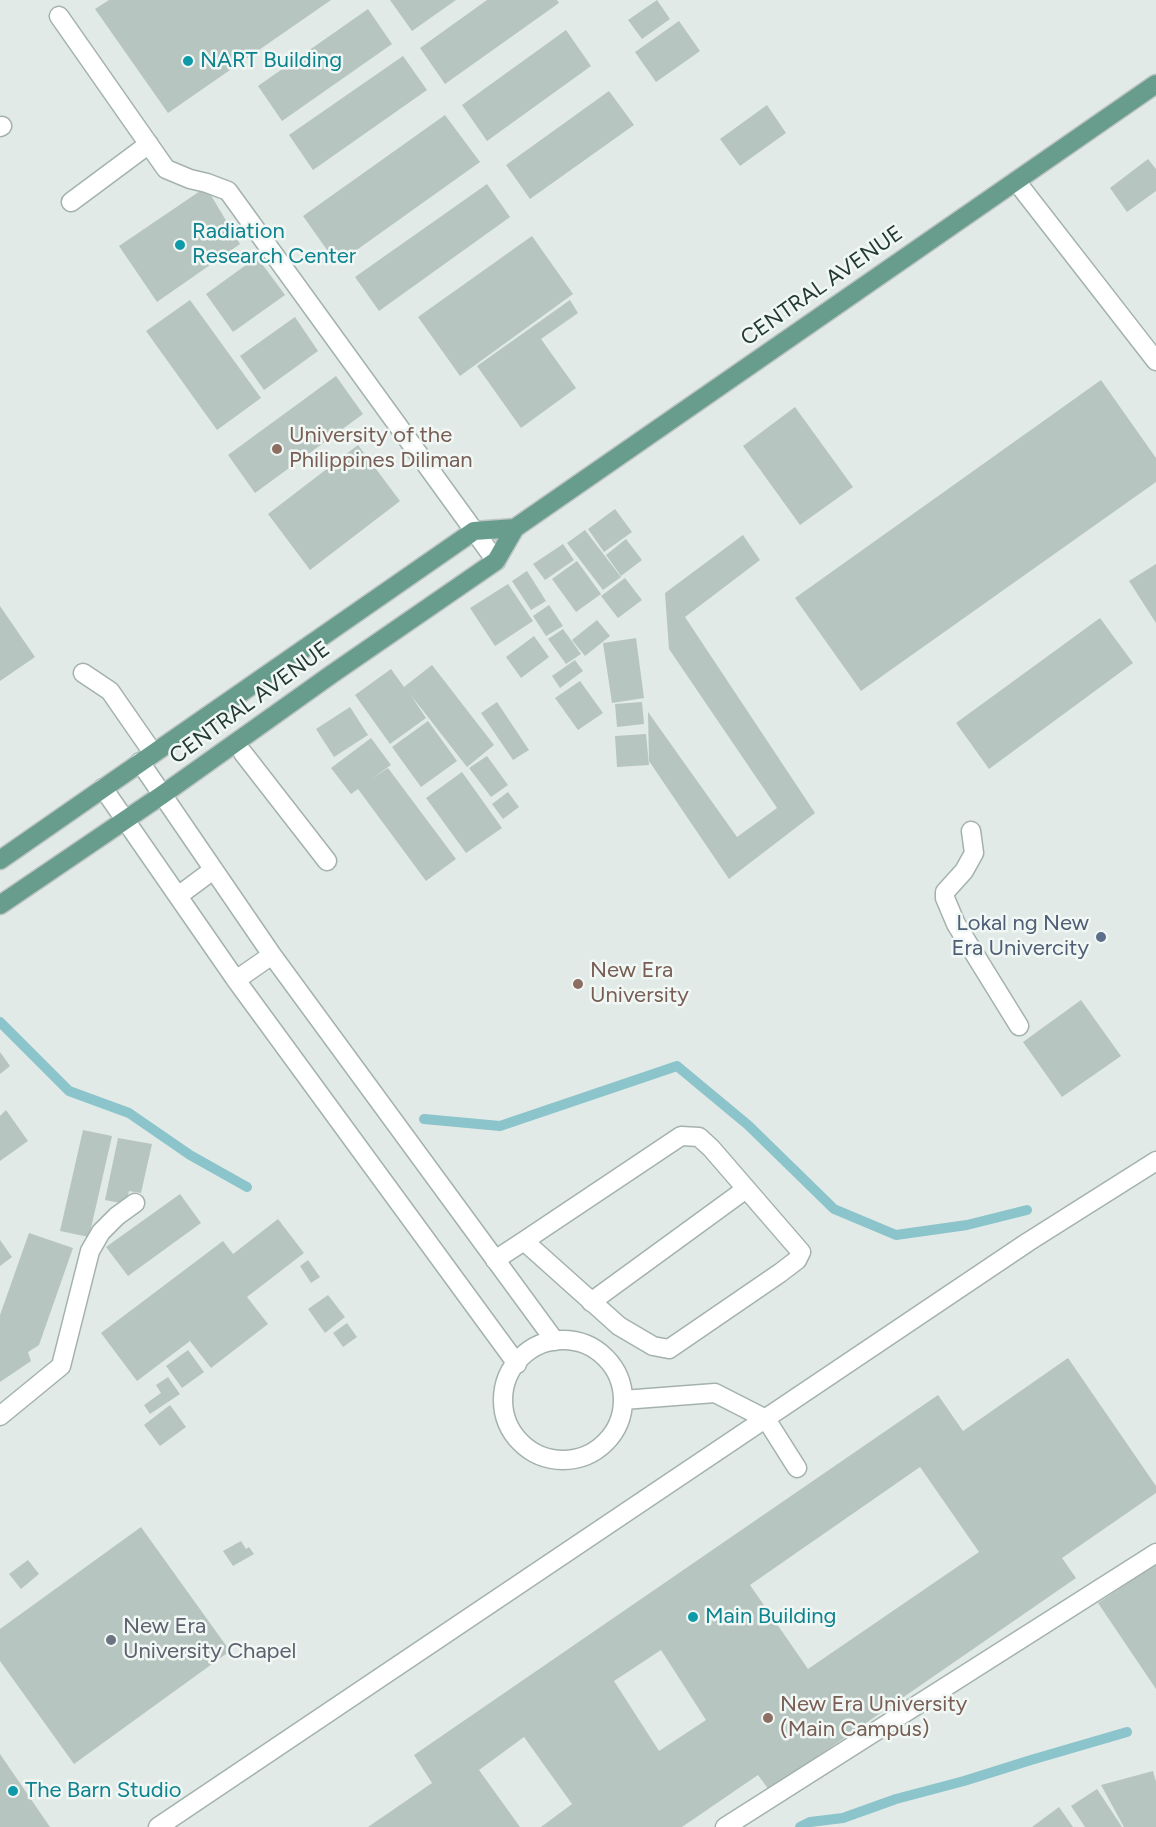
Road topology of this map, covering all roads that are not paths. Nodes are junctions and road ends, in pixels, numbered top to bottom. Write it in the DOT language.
graph roads {
  1 [pos="59,16"];
  2 [pos="1156,84"];
  3 [pos="149,144"];
  4 [pos="1016,181"];
  5 [pos="71,202"];
  6 [pos="1156,361"];
  7 [pos="515,528"];
  8 [pos="474,531"];
  9 [pos="496,561"];
  10 [pos="83,673"];
  11 [pos="243,753"];
  12 [pos="147,758"];
  13 [pos="104,788"];
  14 [pos="162,795"];
  15 [pos="125,820"];
  16 [pos="970,831"];
  17 [pos="0,860"];
  18 [pos="327,861"];
  19 [pos="213,870"];
  20 [pos="178,896"];
  21 [pos="0,905"];
  22 [pos="272,955"];
  23 [pos="236,980"];
  24 [pos="1019,1026"];
  25 [pos="1156,1161"];
  26 [pos="746,1189"];
  27 [pos="135,1203"];
  28 [pos="524,1241"];
  29 [pos="495,1260"];
  30 [pos="591,1302"];
  31 [pos="555,1341"];
  32 [pos="517,1364"];
  33 [pos="623,1400"];
  34 [pos="0,1416"];
  35 [pos="766,1419"];
  36 [pos="797,1468"];
  37 [pos="1156,1552"];
  38 [pos="158,1827"];
  39 [pos="725,1827"];
  1 -- 3 [label="street"];
  2 -- 4 [label="main road, CENTRAL AVENUE"];
  3 -- 5 [label="street"];
  3 -- 8 [label="street"];
  4 -- 6 [label="street"];
  4 -- 7 [label="main road, CENTRAL AVENUE"];
  7 -- 8 [label="main road"];
  7 -- 9 [label="main road, CENTRAL AVENUE"];
  8 -- 9 [label="street"];
  8 -- 12 [label="main road, CENTRAL AVENUE"];
  9 -- 14 [label="main road, CENTRAL AVENUE"];
  10 -- 12 [label="street"];
  11 -- 18 [label="street"];
  12 -- 13 [label="main road, CENTRAL AVENUE"];
  12 -- 14 [label="street"];
  13 -- 15 [label="street"];
  13 -- 17 [label="main road, CENTRAL AVENUE"];
  14 -- 15 [label="main road, CENTRAL AVENUE"];
  14 -- 19 [label="street"];
  15 -- 20 [label="street"];
  15 -- 21 [label="main road, CENTRAL AVENUE"];
  16 -- 24 [label="street"];
  19 -- 20 [label="street"];
  19 -- 22 [label="street"];
  20 -- 23 [label="street"];
  22 -- 23 [label="street"];
  22 -- 29 [label="street"];
  23 -- 32 [label="street"];
  25 -- 35 [label="street"];
  26 -- 28 [label="street"];
  26 -- 30 [label="street"];
  26 -- 30 [label="street"];
  27 -- 34 [label="street"];
  28 -- 29 [label="street"];
  28 -- 30 [label="street"];
  29 -- 31 [label="street"];
  31 -- 32 [label="street"];
  31 -- 33 [label="street"];
  32 -- 33 [label="street"];
  33 -- 35 [label="street"];
  35 -- 36 [label="street"];
  35 -- 38 [label="street"];
  37 -- 39 [label="street"];
}
